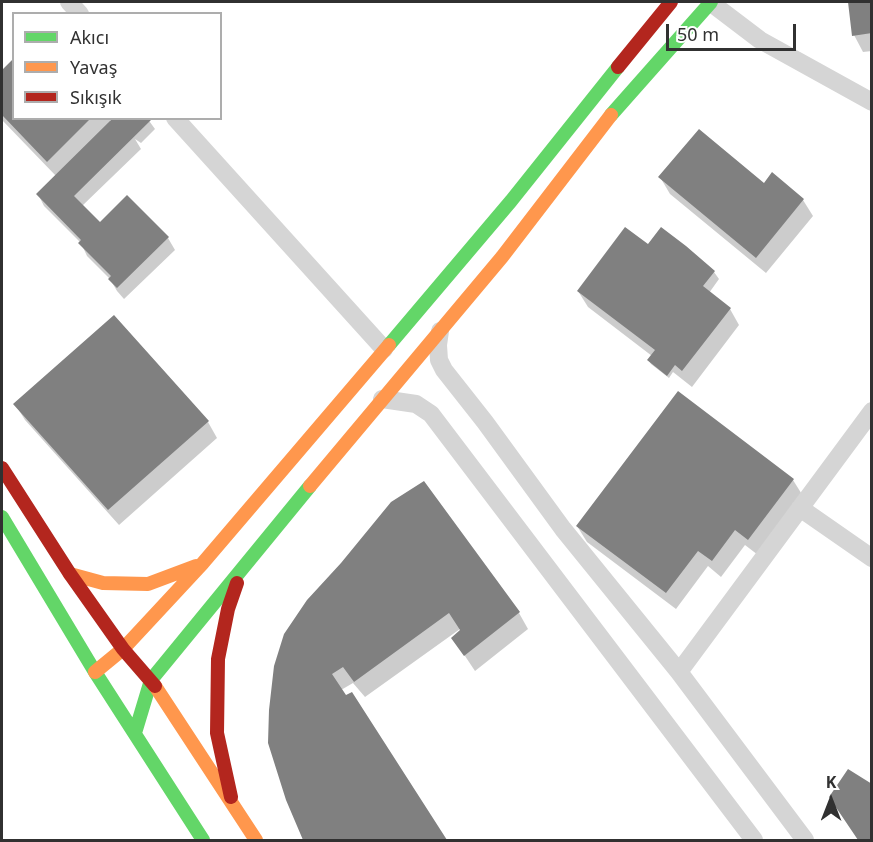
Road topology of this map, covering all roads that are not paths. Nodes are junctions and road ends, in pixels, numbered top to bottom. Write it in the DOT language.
graph roads {
  1 [pos="671,2"];
  2 [pos="711,2"];
  3 [pos="872,102"];
  4 [pos="177,120"];
  5 [pos="440,331"];
  6 [pos="384,349"];
  7 [pos="382,399"];
  8 [pos="872,411"];
  9 [pos="2,468"];
  10 [pos="800,508"];
  11 [pos="2,518"];
  12 [pos="872,558"];
  13 [pos="202,564"];
  14 [pos="242,570"];
  15 [pos="70,574"];
  16 [pos="123,649"];
  17 [pos="95,672"];
  18 [pos="679,672"];
  19 [pos="152,680"];
  20 [pos="135,733"];
  21 [pos="232,801"];
  22 [pos="202,840"];
  23 [pos="256,840"];
  24 [pos="754,840"];
  25 [pos="805,840"];
  1 -- 6 [label="street"];
  2 -- 3 [label="street"];
  2 -- 5 [label="street"];
  4 -- 6 [label="street"];
  5 -- 7 [label="street"];
  5 -- 18 [label="street"];
  6 -- 13 [label="street"];
  7 -- 14 [label="street"];
  7 -- 24 [label="street"];
  8 -- 10 [label="street"];
  9 -- 15 [label="street"];
  10 -- 12 [label="street"];
  10 -- 18 [label="street"];
  11 -- 17 [label="street"];
  13 -- 15 [label="street"];
  13 -- 16 [label="street"];
  14 -- 19 [label="street"];
  14 -- 21 [label="street"];
  15 -- 16 [label="street"];
  16 -- 17 [label="street"];
  16 -- 19 [label="street"];
  17 -- 20 [label="street"];
  18 -- 25 [label="street"];
  19 -- 20 [label="street"];
  19 -- 21 [label="street"];
  20 -- 22 [label="street"];
  21 -- 23 [label="street"];
}
